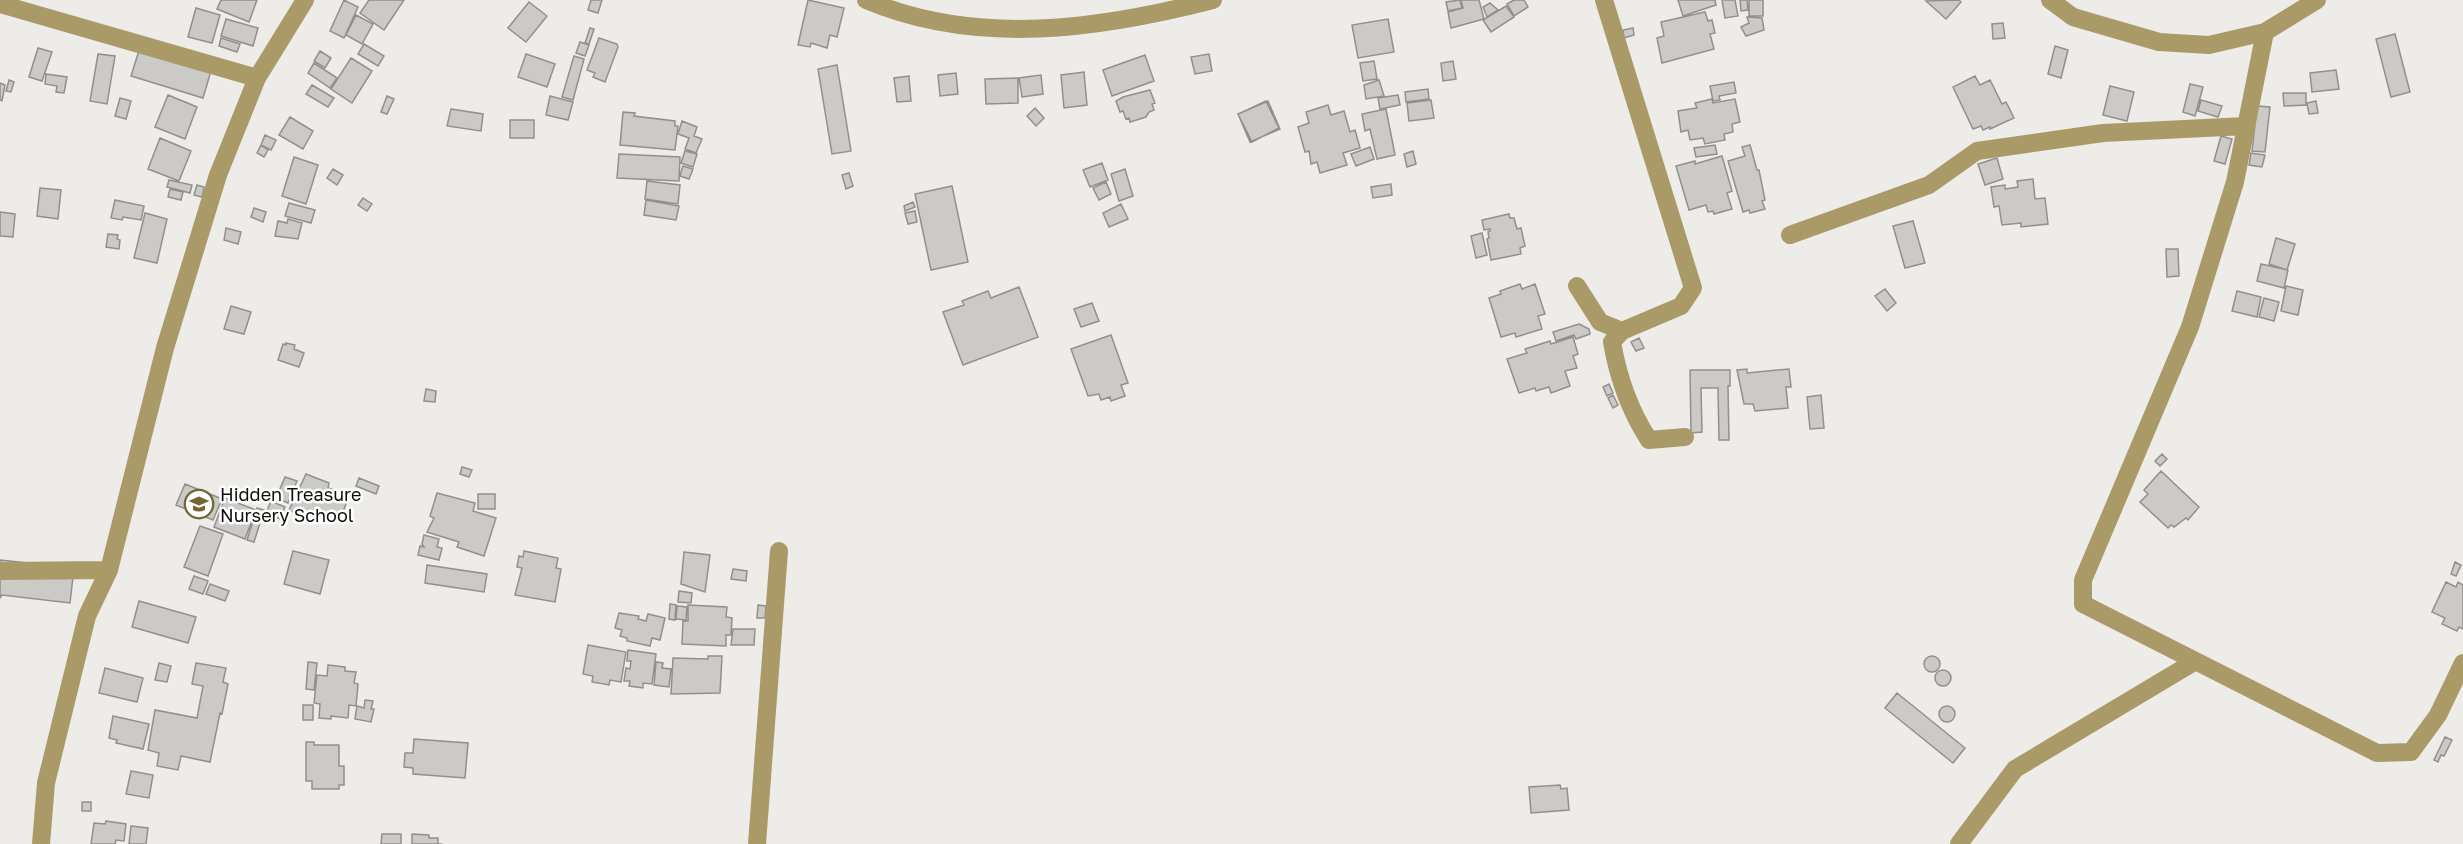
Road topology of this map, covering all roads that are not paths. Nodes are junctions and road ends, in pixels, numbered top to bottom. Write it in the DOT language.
graph roads {
  1 [pos="305,0"];
  2 [pos="866,0"];
  3 [pos="1213,0"];
  4 [pos="1605,0"];
  5 [pos="2050,0"];
  6 [pos="2317,0"];
  7 [pos="0,4"];
  8 [pos="2265,32"];
  9 [pos="257,78"];
  10 [pos="2246,126"];
  11 [pos="1790,235"];
  12 [pos="1577,286"];
  13 [pos="1622,331"];
  14 [pos="1685,437"];
  15 [pos="779,551"];
  16 [pos="109,570"];
  17 [pos="0,571"];
  18 [pos="2194,662"];
  19 [pos="2463,663"];
  20 [pos="41,844"];
  21 [pos="757,844"];
  22 [pos="1959,844"];
  1 -- 9 [label="street"];
  2 -- 3 [label="street"];
  4 -- 13 [label="street"];
  5 -- 8 [label="street"];
  6 -- 8 [label="street"];
  7 -- 9 [label="street"];
  8 -- 10 [label="street"];
  9 -- 16 [label="street"];
  10 -- 11 [label="street"];
  10 -- 18 [label="street"];
  12 -- 13 [label="street"];
  13 -- 14 [label="street"];
  15 -- 21 [label="street"];
  16 -- 17 [label="street"];
  16 -- 20 [label="street"];
  18 -- 19 [label="street"];
  18 -- 22 [label="street"];
}
